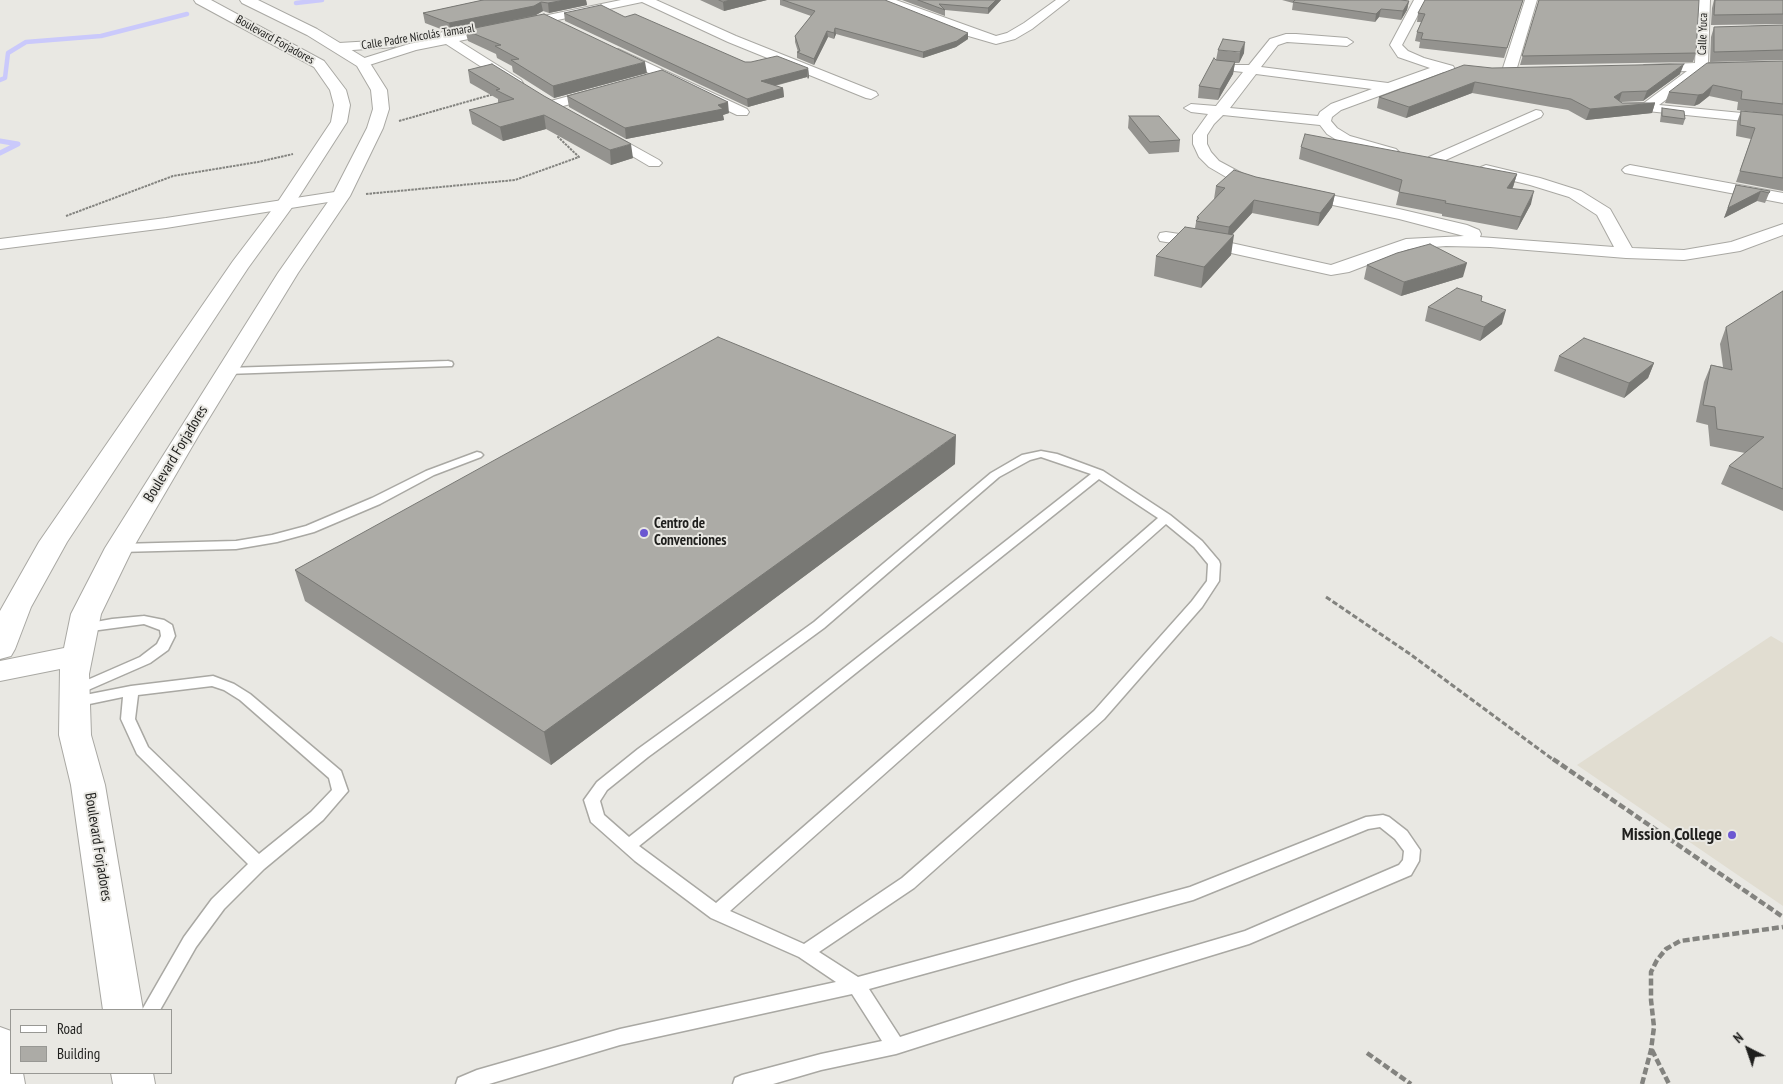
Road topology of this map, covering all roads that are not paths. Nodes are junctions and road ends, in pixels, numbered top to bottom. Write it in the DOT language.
graph roads {
  1 [pos="202,0"];
  2 [pos="247,0"];
  3 [pos="615,0"];
  4 [pos="638,0"];
  5 [pos="646,0"];
  6 [pos="885,0"];
  7 [pos="1064,0"];
  8 [pos="1531,0"];
  9 [pos="1704,0"];
  10 [pos="1416,3"];
  11 [pos="543,17"];
  12 [pos="565,28"];
  13 [pos="446,38"];
  14 [pos="1347,42"];
  15 [pos="339,47"];
  16 [pos="610,49"];
  17 [pos="363,63"];
  18 [pos="1783,66"];
  19 [pos="1228,67"];
  20 [pos="1701,67"];
  21 [pos="1443,68"];
  22 [pos="1252,69"];
  23 [pos="1634,69"];
  24 [pos="1464,71"];
  25 [pos="1509,71"];
  26 [pos="664,75"];
  27 [pos="645,80"];
  28 [pos="1389,88"];
  29 [pos="608,90"];
  30 [pos="871,95"];
  31 [pos="552,105"];
  32 [pos="1647,107"];
  33 [pos="1192,108"];
  34 [pos="1619,108"];
  35 [pos="1220,111"];
  36 [pos="742,112"];
  37 [pos="569,114"];
  38 [pos="1536,114"];
  39 [pos="1324,121"];
  40 [pos="1783,121"];
  41 [pos="594,128"];
  42 [pos="1405,155"];
  43 [pos="654,163"];
  44 [pos="1630,170"];
  45 [pos="341,196"];
  46 [pos="1783,198"];
  47 [pos="284,206"];
  48 [pos="1783,229"];
  49 [pos="1166,238"];
  50 [pos="1490,242"];
  51 [pos="0,244"];
  52 [pos="1626,253"];
  53 [pos="448,364"];
  54 [pos="227,371"];
  55 [pos="477,455"];
  56 [pos="1099,473"];
  57 [pos="1166,518"];
  58 [pos="119,548"];
  59 [pos="80,642"];
  60 [pos="0,649"];
  61 [pos="0,671"];
  62 [pos="131,691"];
  63 [pos="74,697"];
  64 [pos="628,846"];
  65 [pos="258,864"];
  66 [pos="717,913"];
  67 [pos="804,952"];
  68 [pos="856,985"];
  69 [pos="123,1009"];
  70 [pos="152,1009"];
  71 [pos="896,1046"];
  72 [pos="464,1084"];
  73 [pos="742,1084"];
  1 -- 47 [label="main road, Boulevard Forjadores"];
  2 -- 15 [label="main road, Boulevard Forjadores"];
  3 -- 11 [label="street, Calle Padre Nicolás Tamaral"];
  4 -- 11 [label="street, Calle Padre Nicolás Tamaral"];
  5 -- 30 [label="street"];
  6 -- 7 [label="street"];
  8 -- 25 [label="street"];
  9 -- 20 [label="street, Calle Yuca"];
  10 -- 21 [label="street"];
  11 -- 12 [label="street"];
  11 -- 13 [label="street, Calle Padre Nicolás Tamaral"];
  13 -- 15 [label="street, Calle Padre Nicolás Tamaral"];
  13 -- 17 [label="street, Calle Padre Nicolás Tamaral"];
  13 -- 31 [label="street"];
  14 -- 22 [label="street"];
  15 -- 17 [label="main road, Boulevard Forjadores"];
  16 -- 26 [label="street"];
  17 -- 45 [label="main road, Boulevard Forjadores"];
  18 -- 20 [label="street"];
  19 -- 22 [label="street"];
  20 -- 23 [label="street"];
  20 -- 32 [label="street"];
  21 -- 24 [label="street"];
  21 -- 28 [label="street"];
  22 -- 28 [label="street"];
  22 -- 35 [label="street"];
  26 -- 27 [label="street"];
  26 -- 36 [label="street"];
  28 -- 39 [label="street"];
  29 -- 31 [label="street"];
  31 -- 37 [label="street"];
  32 -- 34 [label="street"];
  32 -- 40 [label="street"];
  33 -- 35 [label="street"];
  35 -- 39 [label="street"];
  35 -- 50 [label="street"];
  38 -- 52 [label="street"];
  39 -- 42 [label="street"];
  41 -- 43 [label="street"];
  44 -- 46 [label="street"];
  45 -- 47 [label="street"];
  45 -- 54 [label="main road, Boulevard Forjadores"];
  47 -- 51 [label="street"];
  47 -- 60 [label="main road, Boulevard Forjadores"];
  48 -- 52 [label="street"];
  49 -- 50 [label="street"];
  50 -- 52 [label="street"];
  53 -- 54 [label="lane"];
  54 -- 58 [label="main road, Boulevard Forjadores"];
  55 -- 58 [label="lane"];
  56 -- 57 [label="lane"];
  56 -- 64 [label="lane"];
  56 -- 64 [label="lane"];
  57 -- 66 [label="lane"];
  57 -- 67 [label="lane"];
  58 -- 59 [label="main road, Boulevard Forjadores"];
  59 -- 61 [label="main road"];
  59 -- 63 [label="main road, Boulevard Forjadores"];
  59 -- 63 [label="lane"];
  62 -- 63 [label="lane"];
  62 -- 65 [label="lane"];
  62 -- 65 [label="lane"];
  63 -- 69 [label="main road, Boulevard Forjadores"];
  64 -- 66 [label="lane"];
  65 -- 70 [label="lane"];
  66 -- 67 [label="lane"];
  67 -- 68 [label="lane"];
  68 -- 71 [label="lane"];
  68 -- 71 [label="lane"];
  68 -- 72 [label="lane"];
  71 -- 73 [label="lane"];
}
